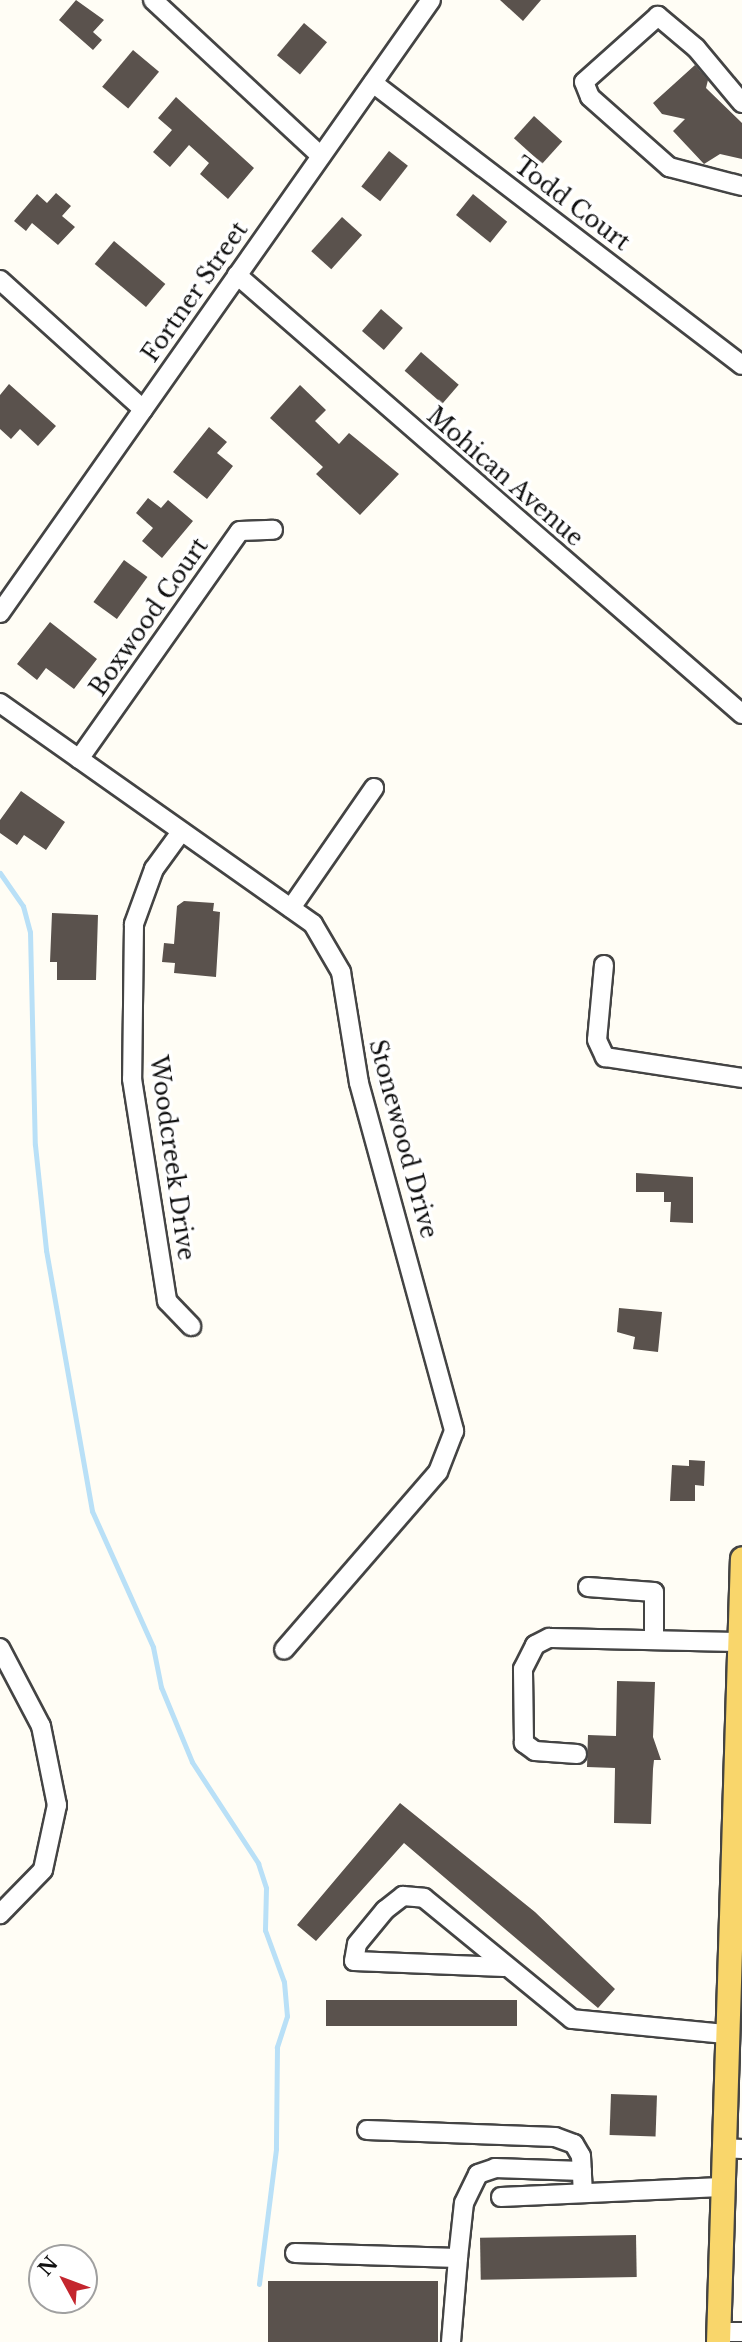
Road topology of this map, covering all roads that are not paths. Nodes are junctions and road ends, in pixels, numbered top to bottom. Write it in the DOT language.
graph roads {
  1 [pos="153,0"];
  2 [pos="431,0"];
  3 [pos="373,83"];
  4 [pos="742,103"];
  5 [pos="321,156"];
  6 [pos="742,186"];
  7 [pos="237,275"];
  8 [pos="0,280"];
  9 [pos="742,365"];
  10 [pos="143,409"];
  11 [pos="273,530"];
  12 [pos="0,613"];
  13 [pos="0,703"];
  14 [pos="742,714"];
  15 [pos="79,759"];
  16 [pos="374,788"];
  17 [pos="181,832"];
  18 [pos="291,908"];
  19 [pos="604,965"];
  20 [pos="742,1077"];
  21 [pos="191,1326"];
  22 [pos="742,1558"];
  23 [pos="588,1587"];
  24 [pos="741,1595"];
  25 [pos="654,1640"];
  26 [pos="739,1642"];
  27 [pos="0,1648"];
  28 [pos="284,1650"];
  29 [pos="578,1754"];
  30 [pos="0,1914"];
  31 [pos="504,1966"];
  32 [pos="726,2034"];
  33 [pos="367,2130"];
  34 [pos="732,2149"];
  35 [pos="582,2171"];
  36 [pos="721,2187"];
  37 [pos="583,2193"];
  38 [pos="501,2197"];
  39 [pos="295,2253"];
  40 [pos="458,2258"];
  41 [pos="742,2332"];
  42 [pos="718,2337"];
  43 [pos="451,2342"];
  1 -- 5 [label="street"];
  2 -- 3 [label="street, Fortner Street"];
  3 -- 5 [label="street, Fortner Street"];
  3 -- 9 [label="street, Todd Court"];
  4 -- 6 [label="street"];
  5 -- 7 [label="street, Fortner Street"];
  7 -- 10 [label="street, Fortner Street"];
  7 -- 14 [label="street, Mohican Avenue"];
  8 -- 10 [label="street"];
  10 -- 12 [label="street, Fortner Street"];
  11 -- 15 [label="street, Boxwood Court"];
  13 -- 15 [label="street, Stonewood Drive"];
  15 -- 17 [label="street, Stonewood Drive"];
  16 -- 18 [label="street"];
  17 -- 18 [label="street, Stonewood Drive"];
  17 -- 21 [label="street, Woodcreek Drive"];
  18 -- 28 [label="street, Stonewood Drive"];
  19 -- 20 [label="street"];
  22 -- 24 [label="main road"];
  23 -- 25 [label="street"];
  24 -- 26 [label="main road"];
  25 -- 26 [label="street"];
  25 -- 29 [label="street"];
  26 -- 32 [label="main road"];
  27 -- 30 [label="street"];
  31 -- 31 [label="street"];
  31 -- 32 [label="street"];
  32 -- 34 [label="main road"];
  33 -- 35 [label="street"];
  34 -- 36 [label="main road"];
  35 -- 37 [label="street"];
  35 -- 40 [label="street"];
  36 -- 37 [label="street"];
  36 -- 42 [label="main road"];
  37 -- 38 [label="street"];
  39 -- 40 [label="street"];
  40 -- 43 [label="street"];
  41 -- 42 [label="street"];
}
